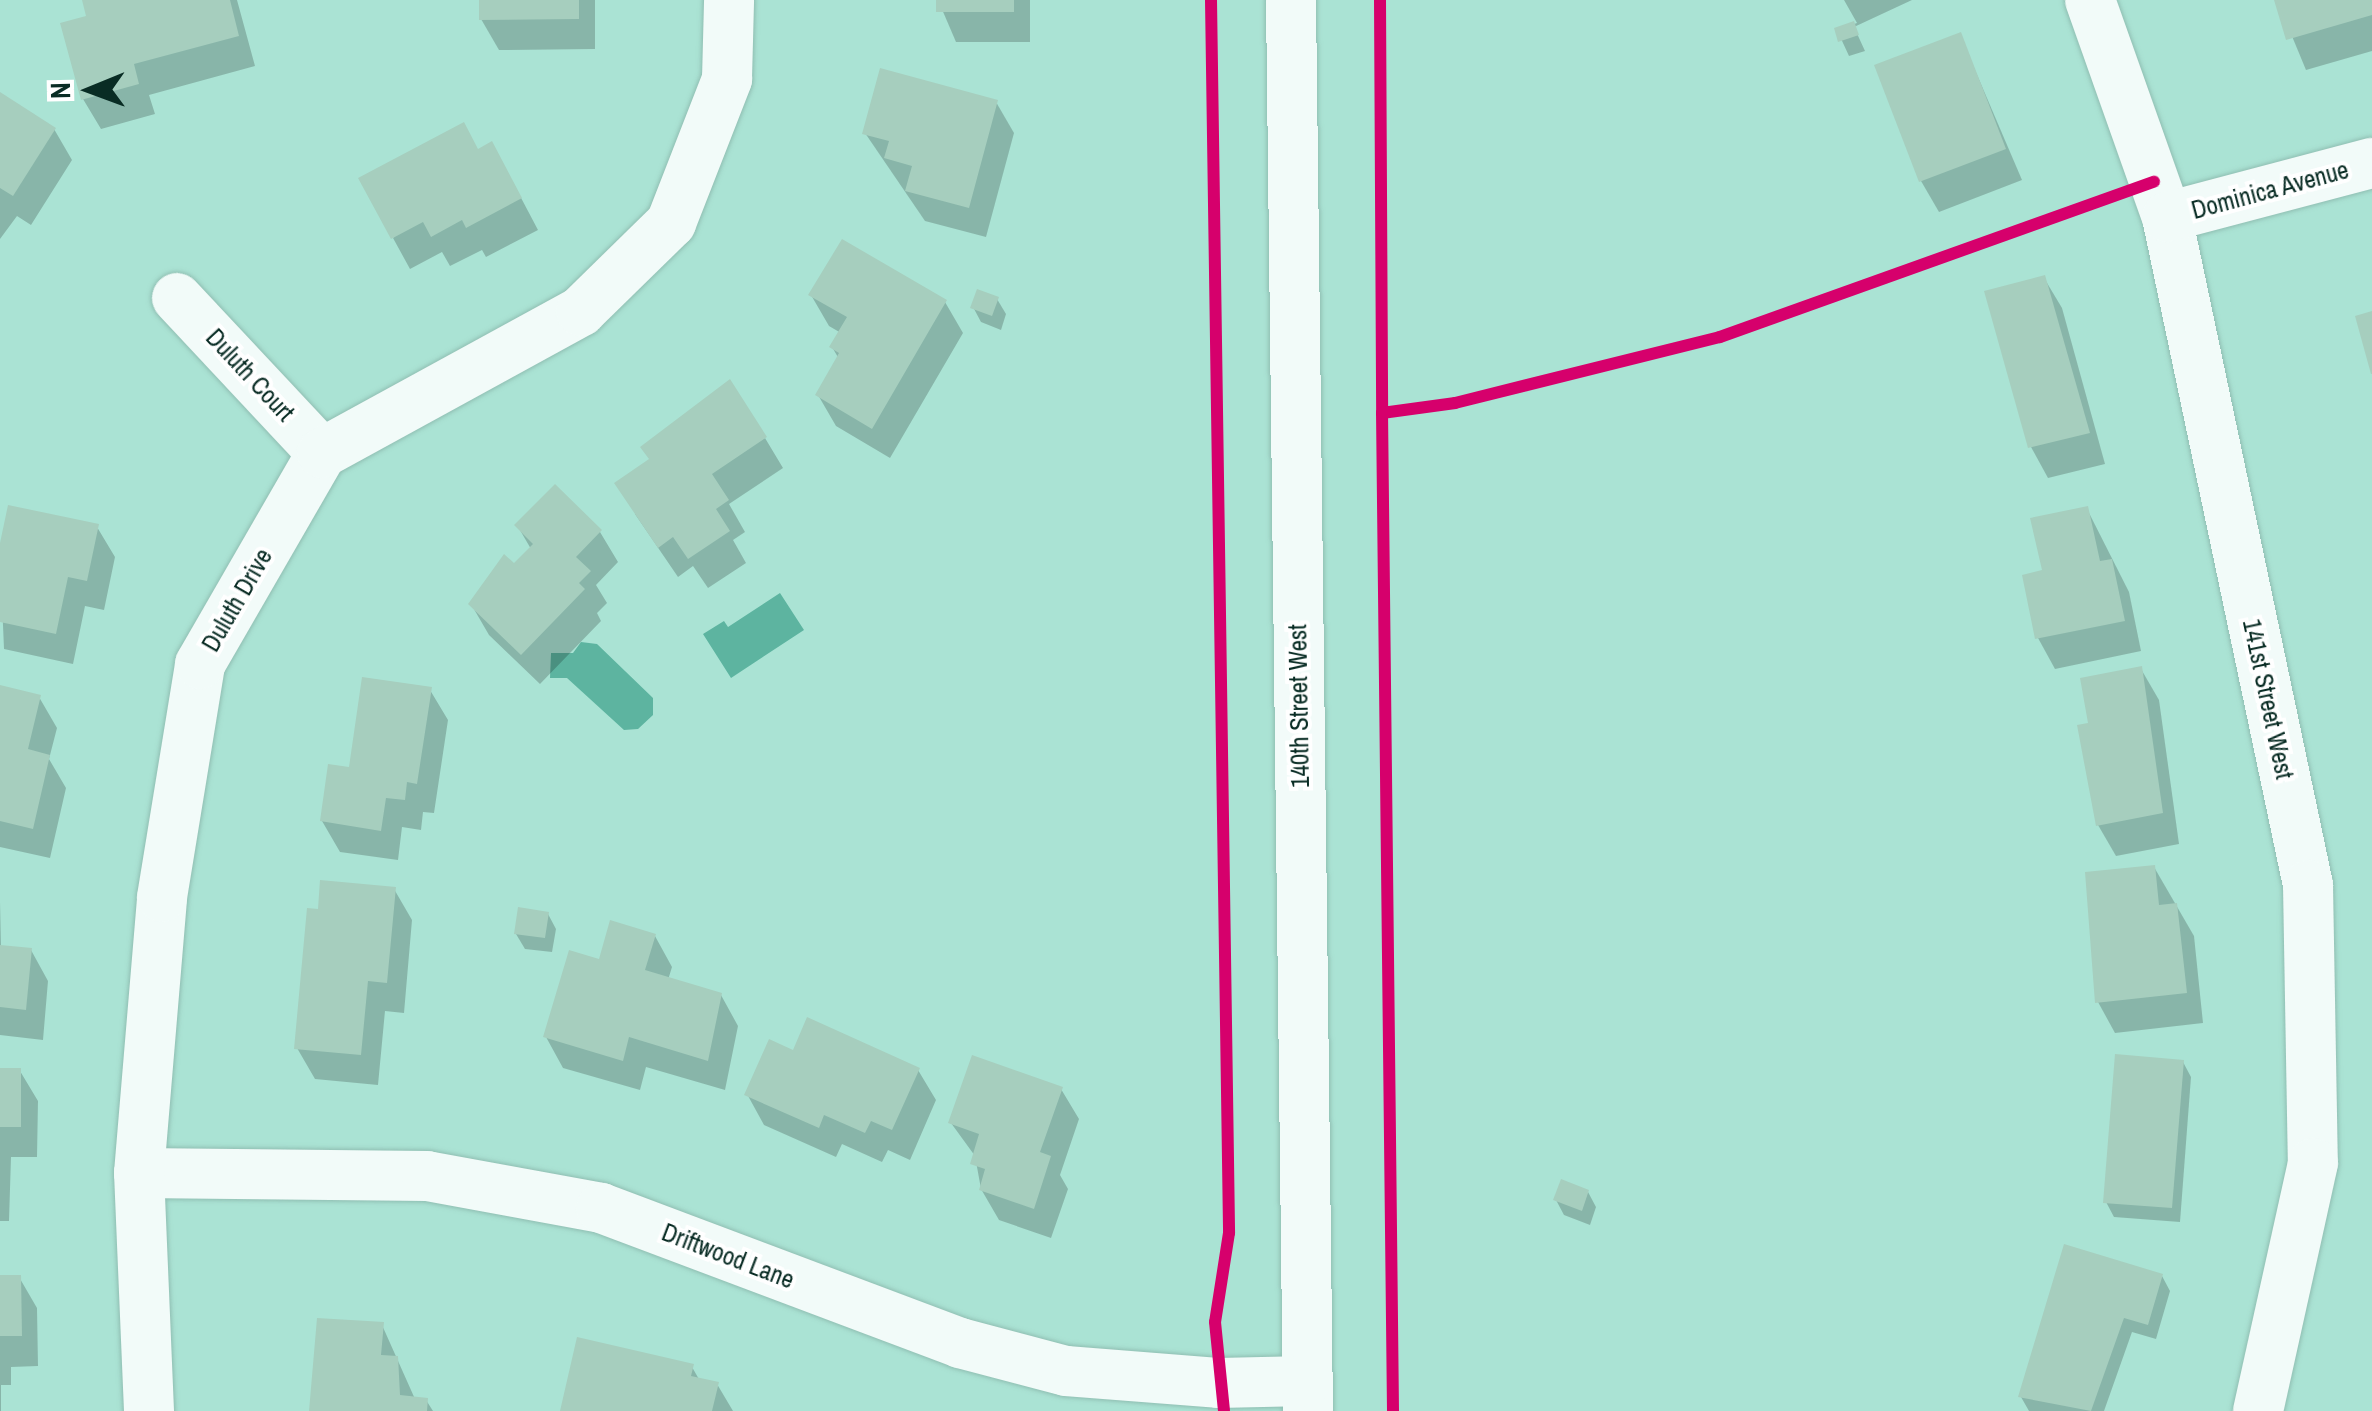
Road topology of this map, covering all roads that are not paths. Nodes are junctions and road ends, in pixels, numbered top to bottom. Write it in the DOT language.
graph roads {
  1 [pos="729,0"];
  2 [pos="1291,0"];
  3 [pos="2090,0"];
  4 [pos="2372,163"];
  5 [pos="2167,217"];
  6 [pos="177,298"];
  7 [pos="322,453"];
  8 [pos="140,1173"];
  9 [pos="1308,1396"];
  10 [pos="149,1411"];
  11 [pos="2258,1411"];
  1 -- 7 [label="street"];
  2 -- 9 [label="street, 140th Street West"];
  3 -- 5 [label="street, 141st Street West"];
  4 -- 5 [label="street, Dominica Avenue"];
  5 -- 11 [label="street, 141st Street West"];
  6 -- 7 [label="street, Duluth Court"];
  7 -- 8 [label="street, Duluth Drive"];
  8 -- 9 [label="street, Driftwood Lane"];
  8 -- 10 [label="street, Duluth Drive"];
}
